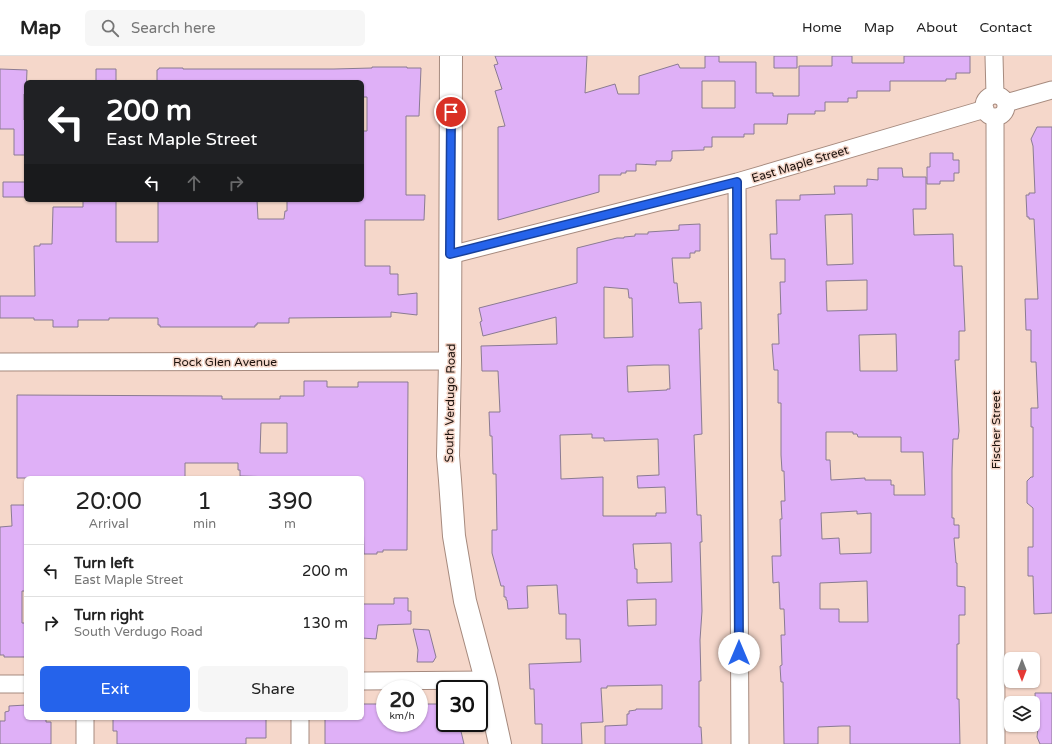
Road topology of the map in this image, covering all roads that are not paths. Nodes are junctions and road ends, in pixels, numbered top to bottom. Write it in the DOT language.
graph roads {
  1 [pos="451,56"];
  2 [pos="994,56"];
  3 [pos="1052,90"];
  4 [pos="1000,99"];
  5 [pos="990,113"];
  6 [pos="737,182"];
  7 [pos="450,254"];
  8 [pos="450,361"];
  9 [pos="0,362"];
  10 [pos="364,680"];
  11 [pos="436,680"];
  12 [pos="486,680"];
  13 [pos="0,684"];
  14 [pos="24,684"];
  15 [pos="488,689"];
  16 [pos="85,720"];
  17 [pos="300,720"];
  18 [pos="85,744"];
  19 [pos="300,744"];
  20 [pos="500,744"];
  21 [pos="740,744"];
  22 [pos="996,744"];
  1 -- 7 [label="main road, South Verdugo Road"];
  2 -- 4 [label="street"];
  3 -- 4 [label="street"];
  4 -- 5 [label="street"];
  5 -- 6 [label="street, East Maple Street"];
  5 -- 22 [label="street, Fischer Street"];
  6 -- 7 [label="street, East Maple Street"];
  6 -- 21 [label="street"];
  7 -- 8 [label="main road, South Verdugo Road"];
  8 -- 9 [label="street, Rock Glen Avenue"];
  8 -- 12 [label="main road, South Verdugo Road"];
  10 -- 11 [label="street"];
  13 -- 14 [label="street"];
  15 -- 20 [label="main road, South Verdugo Road"];
  16 -- 18 [label="street"];
  17 -- 19 [label="street"];
}
